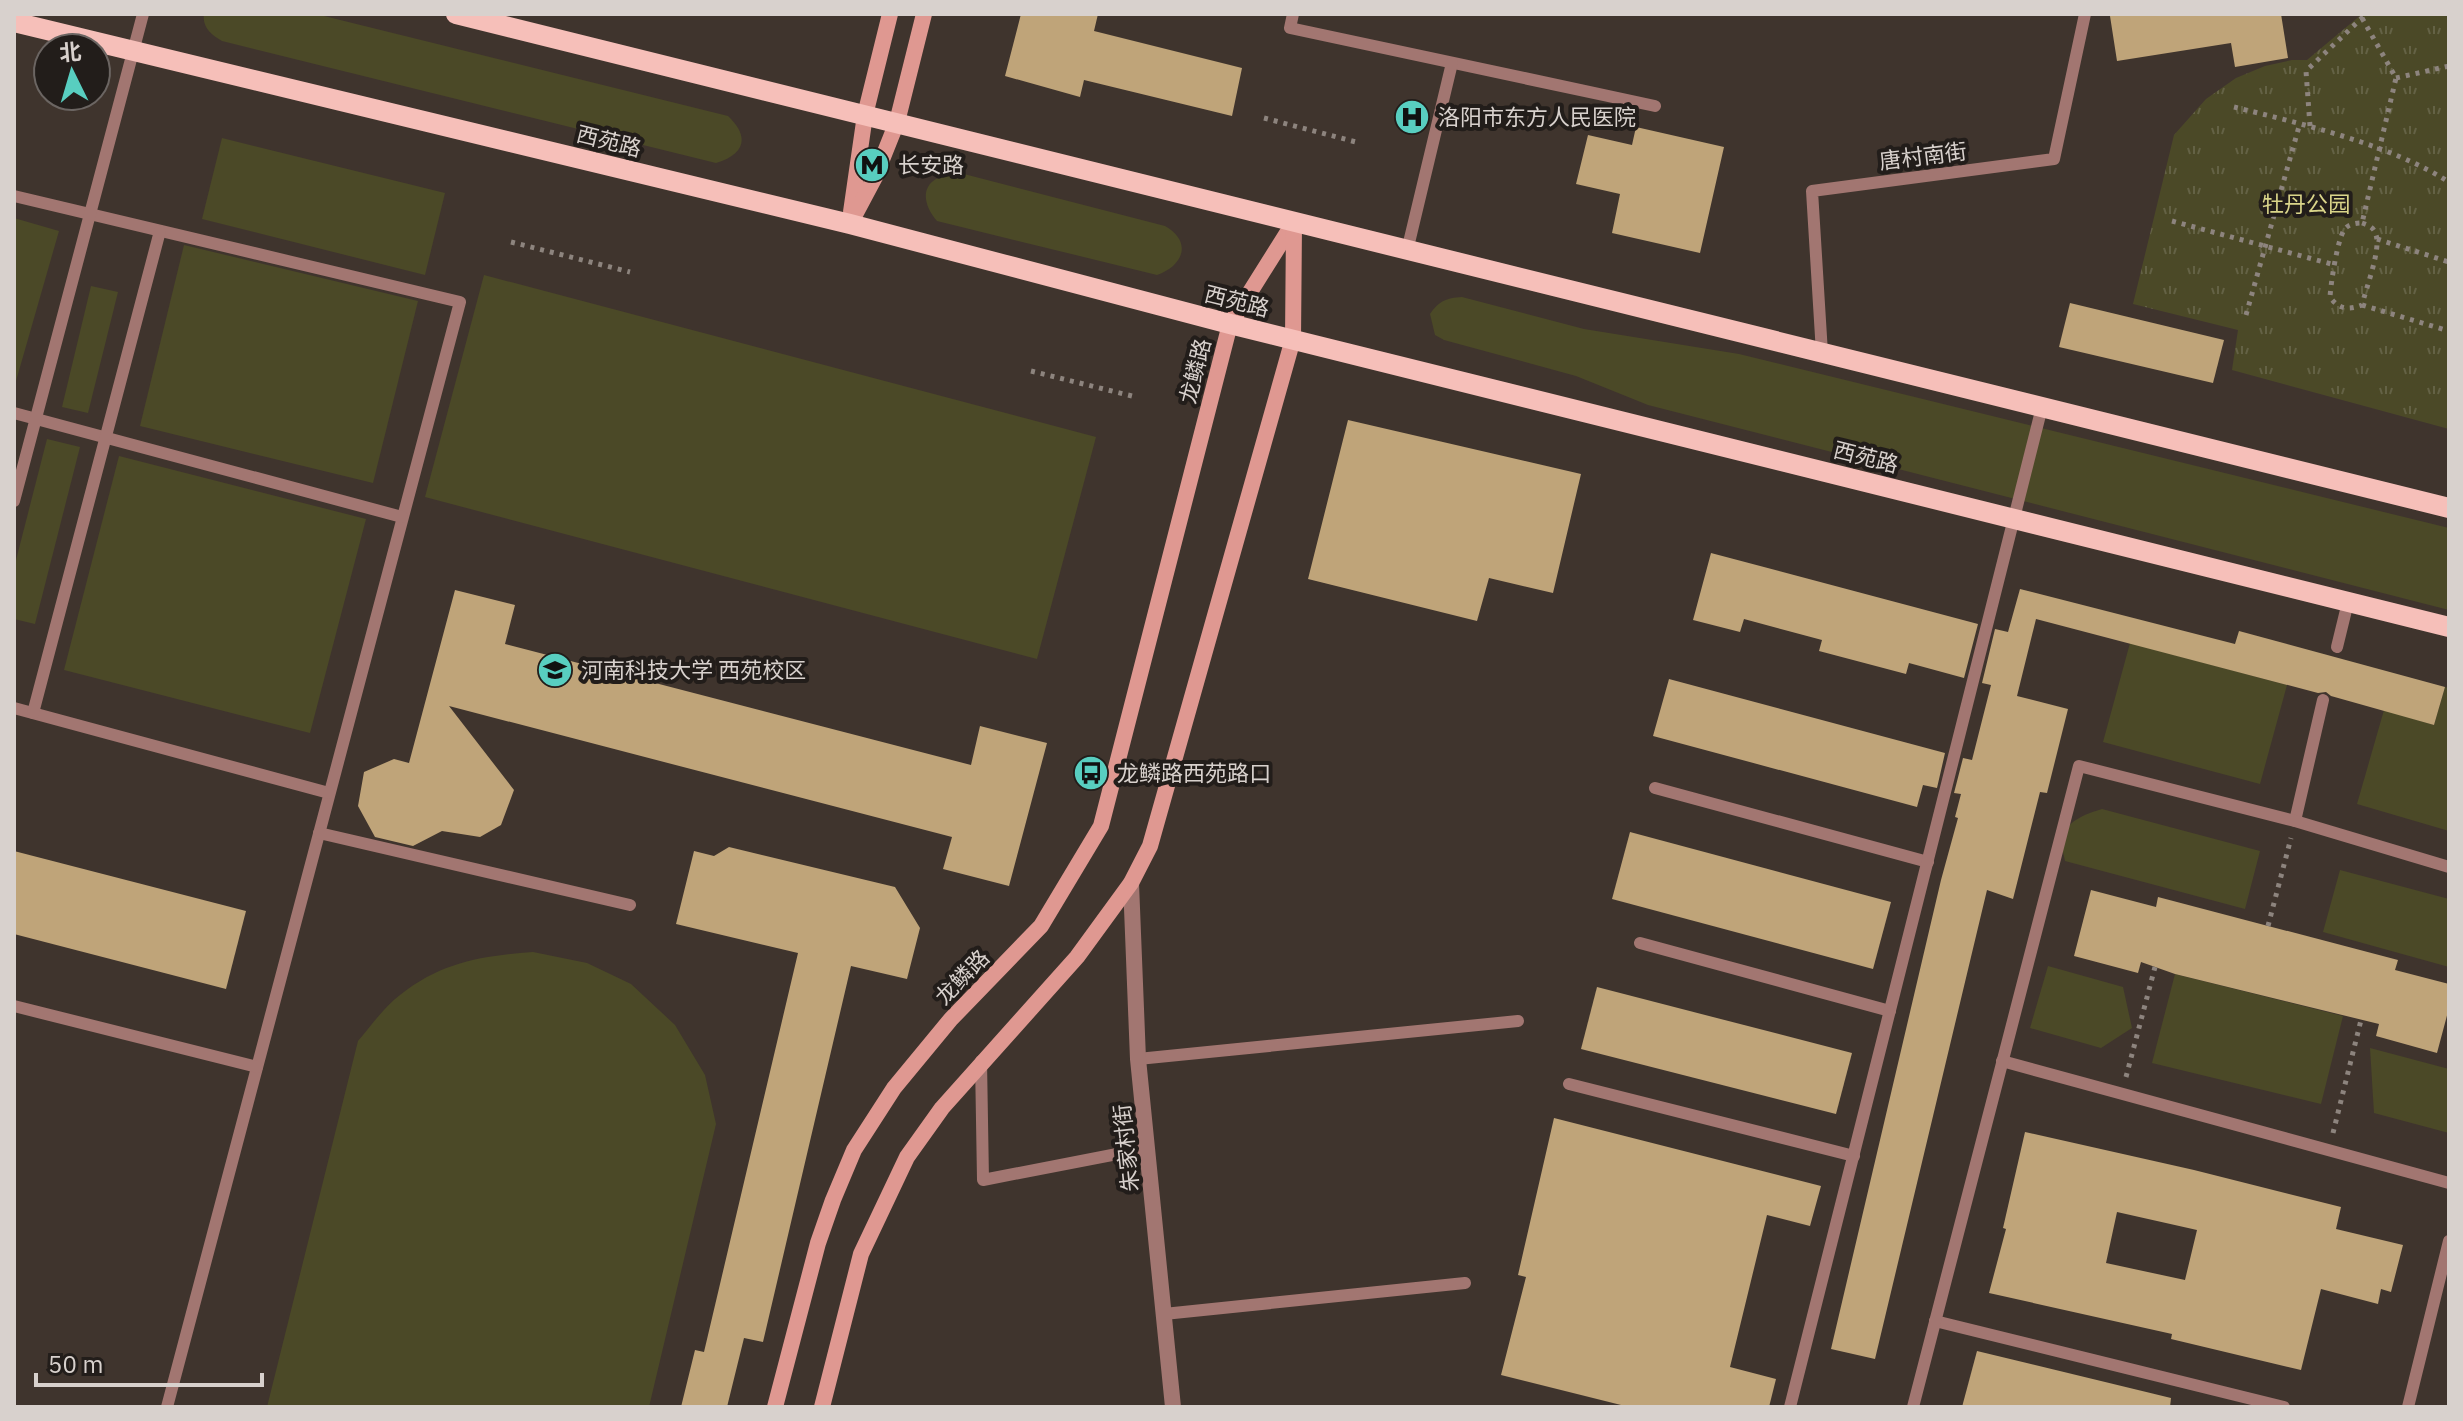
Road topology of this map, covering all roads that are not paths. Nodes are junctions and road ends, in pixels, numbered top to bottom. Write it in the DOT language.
graph roads {
  1 [pos="143,14"];
  2 [pos="456,14"];
  3 [pos="890,14"];
  4 [pos="924,14"];
  5 [pos="1293,14"];
  6 [pos="2085,14"];
  7 [pos="14,22"];
  8 [pos="133,51"];
  9 [pos="1452,63"];
  10 [pos="1655,106"];
  11 [pos="865,115"];
  12 [pos="897,122"];
  13 [pos="14,196"];
  14 [pos="90,214"];
  15 [pos="1294,222"];
  16 [pos="850,224"];
  17 [pos="160,231"];
  18 [pos="1407,251"];
  19 [pos="1230,324"];
  20 [pos="1293,339"];
  21 [pos="1822,353"];
  22 [pos="2042,407"];
  23 [pos="14,413"];
  24 [pos="36,419"];
  25 [pos="105,438"];
  26 [pos="14,501"];
  27 [pos="2449,508"];
  28 [pos="402,517"];
  29 [pos="2015,519"];
  30 [pos="2348,602"];
  31 [pos="2449,627"];
  32 [pos="2337,647"];
  33 [pos="2323,700"];
  34 [pos="14,708"];
  35 [pos="33,713"];
  36 [pos="1655,788"];
  37 [pos="329,793"];
  38 [pos="2295,821"];
  39 [pos="319,833"];
  40 [pos="1928,862"];
  41 [pos="2449,867"];
  42 [pos="1131,883"];
  43 [pos="630,905"];
  44 [pos="1640,943"];
  45 [pos="14,1006"];
  46 [pos="1890,1011"];
  47 [pos="1518,1021"];
  48 [pos="1138,1059"];
  49 [pos="981,1061"];
  50 [pos="2002,1061"];
  51 [pos="257,1067"];
  52 [pos="1569,1084"];
  53 [pos="1148,1148"];
  54 [pos="1854,1156"];
  55 [pos="2449,1183"];
  56 [pos="2449,1241"];
  57 [pos="1465,1283"];
  58 [pos="1164,1314"];
  59 [pos="1935,1321"];
  60 [pos="167,1407"];
  61 [pos="775,1407"];
  62 [pos="822,1407"];
  63 [pos="1173,1407"];
  64 [pos="1790,1407"];
  65 [pos="1913,1407"];
  66 [pos="2284,1407"];
  67 [pos="2408,1407"];
  1 -- 8 [label="lane"];
  2 -- 11 [label="main road"];
  3 -- 11 [label="main road"];
  4 -- 12 [label="main road"];
  5 -- 9 [label="lane"];
  6 -- 21 [label="lane, 唐村南街"];
  7 -- 8 [label="main road, 西苑路"];
  8 -- 14 [label="lane"];
  8 -- 16 [label="main road, 西苑路"];
  9 -- 10 [label="lane"];
  9 -- 18 [label="lane"];
  11 -- 12 [label="main road"];
  11 -- 16 [label="main road"];
  12 -- 15 [label="main road"];
  12 -- 16 [label="main road"];
  13 -- 14 [label="lane"];
  14 -- 17 [label="lane"];
  14 -- 24 [label="lane"];
  15 -- 18 [label="main road"];
  15 -- 19 [label="main road, 龙鳞路"];
  15 -- 20 [label="main road"];
  16 -- 19 [label="main road, 西苑路"];
  17 -- 25 [label="lane"];
  17 -- 28 [label="lane"];
  18 -- 21 [label="main road"];
  19 -- 20 [label="main road, 西苑路"];
  19 -- 61 [label="main road, 龙鳞路"];
  20 -- 29 [label="main road, 西苑路"];
  20 -- 42 [label="main road"];
  21 -- 22 [label="main road"];
  22 -- 27 [label="main road"];
  22 -- 29 [label="lane"];
  23 -- 24 [label="lane"];
  24 -- 25 [label="lane"];
  24 -- 26 [label="lane"];
  25 -- 28 [label="lane"];
  25 -- 35 [label="lane"];
  28 -- 37 [label="lane"];
  29 -- 30 [label="main road, 西苑路"];
  29 -- 40 [label="lane"];
  30 -- 31 [label="main road, 西苑路"];
  30 -- 32 [label="lane"];
  33 -- 38 [label="lane"];
  34 -- 35 [label="lane"];
  35 -- 37 [label="lane"];
  36 -- 40 [label="lane"];
  37 -- 39 [label="lane"];
  38 -- 41 [label="lane"];
  38 -- 50 [label="lane"];
  39 -- 43 [label="lane"];
  39 -- 51 [label="lane"];
  40 -- 46 [label="lane"];
  42 -- 48 [label="street, 朱家村街"];
  42 -- 49 [label="main road"];
  44 -- 46 [label="lane"];
  45 -- 51 [label="lane"];
  46 -- 54 [label="lane"];
  47 -- 48 [label="lane"];
  48 -- 53 [label="street, 朱家村街"];
  49 -- 53 [label="lane"];
  49 -- 62 [label="main road"];
  50 -- 55 [label="lane"];
  50 -- 59 [label="lane"];
  51 -- 60 [label="lane"];
  52 -- 54 [label="lane"];
  53 -- 58 [label="street, 朱家村街"];
  54 -- 64 [label="lane"];
  56 -- 67 [label="lane"];
  57 -- 58 [label="lane"];
  58 -- 63 [label="street, 朱家村街"];
  59 -- 65 [label="lane"];
  59 -- 66 [label="lane"];
}
